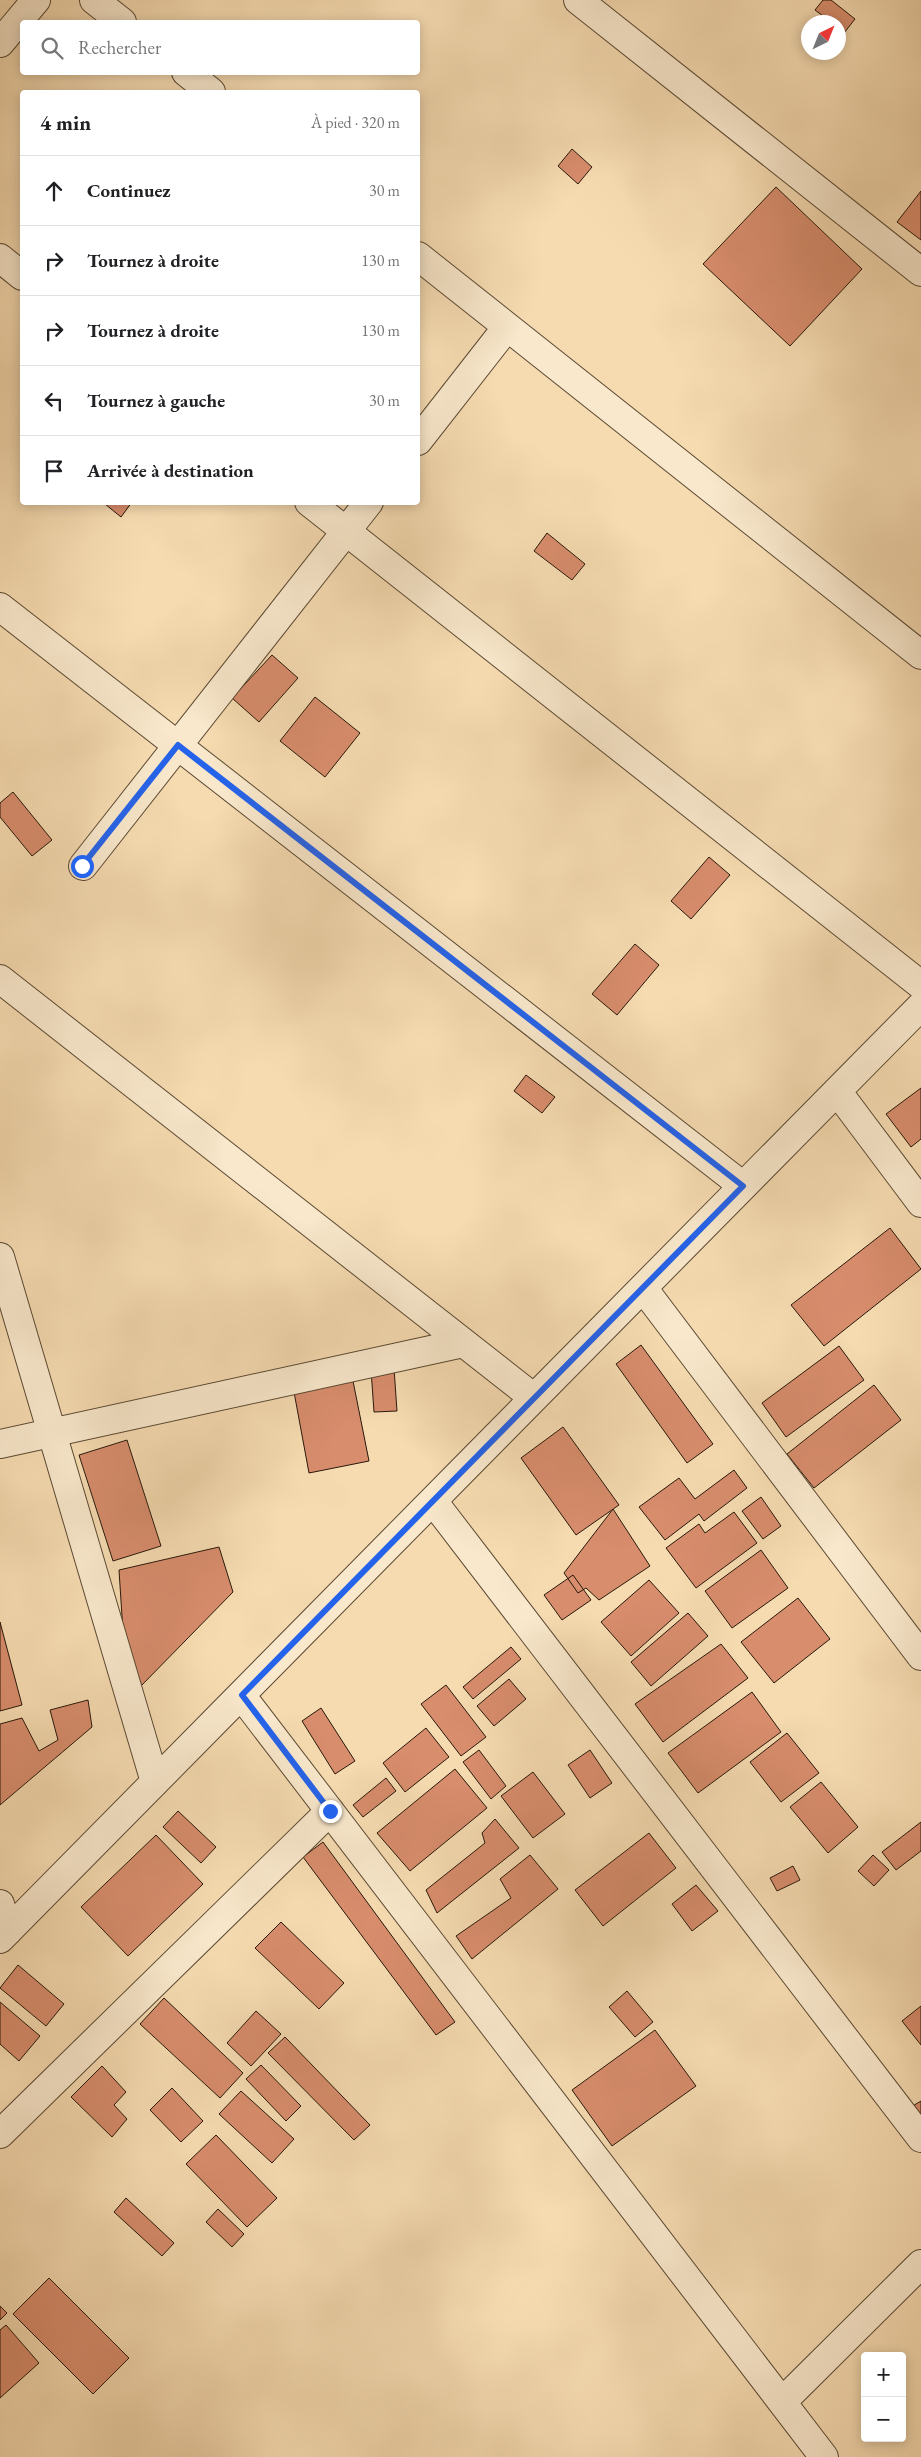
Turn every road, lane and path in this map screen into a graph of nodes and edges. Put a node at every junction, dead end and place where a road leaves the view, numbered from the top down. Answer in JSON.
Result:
{"nodes":[{"id":1,"x":36,"y":0,"type":"edge"},
{"id":2,"x":94,"y":0,"type":"edge"},
{"id":3,"x":578,"y":0,"type":"edge"},
{"id":4,"x":119,"y":20,"type":"edge"},
{"id":5,"x":0,"y":43,"type":"edge"},
{"id":6,"x":190,"y":75,"type":"edge"},
{"id":7,"x":208,"y":90,"type":"edge"},
{"id":8,"x":0,"y":258,"type":"edge"},
{"id":9,"x":420,"y":258,"type":"edge"},
{"id":10,"x":921,"y":272,"type":"edge"},
{"id":11,"x":20,"y":274,"type":"edge"},
{"id":12,"x":507,"y":327,"type":"junction"},
{"id":13,"x":420,"y":438,"type":"edge"},
{"id":14,"x":313,"y":505,"type":"edge"},
{"id":15,"x":367,"y":505,"type":"edge"},
{"id":16,"x":346,"y":532,"type":"junction"},
{"id":17,"x":0,"y":607,"type":"edge"},
{"id":18,"x":921,"y":655,"type":"edge"},
{"id":19,"x":178,"y":745,"type":"junction"},
{"id":20,"x":82,"y":866,"type":"dead end"},
{"id":21,"x":0,"y":979,"type":"edge"},
{"id":22,"x":921,"y":985,"type":"edge"},
{"id":23,"x":921,"y":1006,"type":"edge"},
{"id":24,"x":837,"y":1091,"type":"junction"},
{"id":25,"x":743,"y":1186,"type":"junction"},
{"id":26,"x":921,"y":1203,"type":"edge"},
{"id":27,"x":0,"y":1257,"type":"edge"},
{"id":28,"x":643,"y":1288,"type":"junction"},
{"id":29,"x":463,"y":1343,"type":"junction"},
{"id":30,"x":534,"y":1398,"type":"junction"},
{"id":31,"x":52,"y":1433,"type":"junction"},
{"id":32,"x":0,"y":1444,"type":"edge"},
{"id":33,"x":433,"y":1500,"type":"junction"},
{"id":34,"x":921,"y":1656,"type":"edge"},
{"id":35,"x":242,"y":1695,"type":"junction"},
{"id":36,"x":155,"y":1782,"type":"junction"},
{"id":37,"x":330,"y":1811,"type":"junction"},
{"id":38,"x":0,"y":1904,"type":"edge"},
{"id":39,"x":4,"y":1935,"type":"edge"},
{"id":40,"x":0,"y":2134,"type":"edge"},
{"id":41,"x":921,"y":2138,"type":"edge"},
{"id":42,"x":921,"y":2264,"type":"edge"},
{"id":43,"x":782,"y":2402,"type":"junction"},
{"id":44,"x":824,"y":2457,"type":"edge"}],
"edges":[{"from":1,"to":5,"type":"street"},
{"from":2,"to":4,"type":"street"},
{"from":3,"to":10,"type":"street"},
{"from":6,"to":7,"type":"street"},
{"from":8,"to":11,"type":"street"},
{"from":9,"to":12,"type":"street"},
{"from":12,"to":13,"type":"street"},
{"from":12,"to":18,"type":"street"},
{"from":14,"to":16,"type":"street"},
{"from":15,"to":16,"type":"street"},
{"from":16,"to":19,"type":"street"},
{"from":16,"to":22,"type":"street"},
{"from":17,"to":19,"type":"street"},
{"from":19,"to":20,"type":"street"},
{"from":19,"to":25,"type":"street"},
{"from":21,"to":29,"type":"street"},
{"from":23,"to":24,"type":"street"},
{"from":24,"to":25,"type":"street"},
{"from":24,"to":26,"type":"street"},
{"from":25,"to":28,"type":"street"},
{"from":27,"to":31,"type":"street"},
{"from":28,"to":30,"type":"street"},
{"from":28,"to":34,"type":"street"},
{"from":29,"to":30,"type":"street"},
{"from":29,"to":31,"type":"street"},
{"from":30,"to":33,"type":"street"},
{"from":31,"to":32,"type":"street"},
{"from":31,"to":36,"type":"street"},
{"from":33,"to":35,"type":"street"},
{"from":33,"to":41,"type":"street"},
{"from":35,"to":36,"type":"street"},
{"from":35,"to":37,"type":"street"},
{"from":36,"to":39,"type":"street"},
{"from":37,"to":40,"type":"street"},
{"from":37,"to":43,"type":"street"},
{"from":38,"to":39,"type":"street"},
{"from":42,"to":43,"type":"street"},
{"from":43,"to":44,"type":"street"}]}
